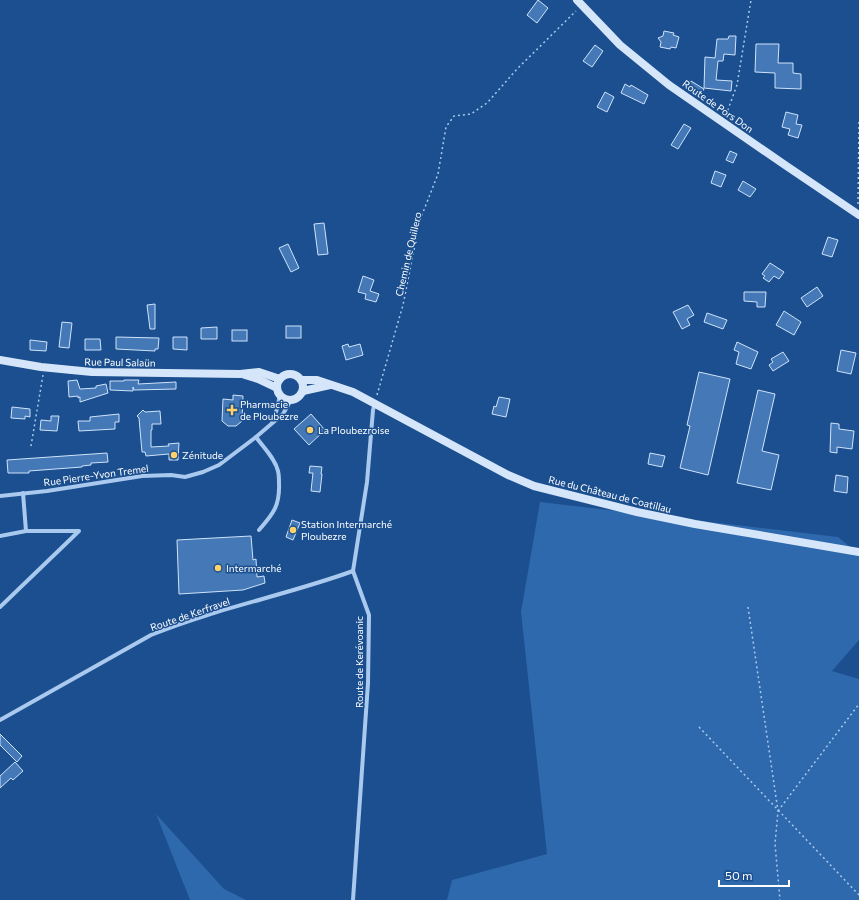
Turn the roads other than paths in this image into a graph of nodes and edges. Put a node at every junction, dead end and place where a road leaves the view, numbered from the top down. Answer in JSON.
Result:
{"nodes":[{"id":1,"x":580,"y":2,"type":"edge"},
{"id":2,"x":858,"y":214,"type":"edge"},
{"id":3,"x":0,"y":360,"type":"edge"},
{"id":4,"x":240,"y":374,"type":"junction"},
{"id":5,"x":280,"y":378,"type":"junction"},
{"id":6,"x":302,"y":380,"type":"junction"},
{"id":7,"x":331,"y":384,"type":"junction"},
{"id":8,"x":278,"y":391,"type":"junction"},
{"id":9,"x":303,"y":391,"type":"junction"},
{"id":10,"x":291,"y":400,"type":"junction"},
{"id":11,"x":375,"y":403,"type":"junction"},
{"id":12,"x":272,"y":422,"type":"junction"},
{"id":13,"x":256,"y":437,"type":"junction"},
{"id":14,"x":23,"y":493,"type":"junction"},
{"id":15,"x":0,"y":496,"type":"edge"},
{"id":16,"x":259,"y":530,"type":"dead end"},
{"id":17,"x":26,"y":531,"type":"junction"},
{"id":18,"x":0,"y":536,"type":"edge"},
{"id":19,"x":859,"y":552,"type":"edge"},
{"id":20,"x":353,"y":571,"type":"junction"},
{"id":21,"x":0,"y":607,"type":"edge"},
{"id":22,"x":0,"y":720,"type":"edge"},
{"id":23,"x":353,"y":900,"type":"edge"}],
"edges":[{"from":1,"to":2,"type":"main road","name":"Route de Pors Don"},
{"from":3,"to":4,"type":"main road","name":"Rue Paul Salaün"},
{"from":4,"to":5,"type":"main road","name":"Rue Paul Salaün"},
{"from":4,"to":8,"type":"main road","name":"Rue Paul Salaün"},
{"from":5,"to":6,"type":"main road"},
{"from":5,"to":8,"type":"main road"},
{"from":6,"to":7,"type":"main road"},
{"from":6,"to":9,"type":"main road"},
{"from":7,"to":9,"type":"main road"},
{"from":7,"to":11,"type":"main road"},
{"from":8,"to":10,"type":"main road"},
{"from":8,"to":12,"type":"street","name":"Rue Pierre-Yvon Tremel"},
{"from":9,"to":10,"type":"main road"},
{"from":10,"to":12,"type":"street","name":"Rue Pierre-Yvon Tremel"},
{"from":11,"to":19,"type":"main road","name":"Rue du Château de Coatillau"},
{"from":11,"to":20,"type":"street","name":"Route de Kerévoanic"},
{"from":12,"to":13,"type":"street","name":"Rue Pierre-Yvon Tremel"},
{"from":13,"to":14,"type":"street","name":"Rue Pierre-Yvon Tremel"},
{"from":13,"to":16,"type":"street"},
{"from":14,"to":15,"type":"street","name":"Rue Pierre-Yvon Tremel"},
{"from":14,"to":17,"type":"street"},
{"from":17,"to":18,"type":"street"},
{"from":17,"to":21,"type":"street"},
{"from":20,"to":22,"type":"street","name":"Route de Kerfravel"},
{"from":20,"to":23,"type":"street","name":"Route de Kerévoanic"}]}
